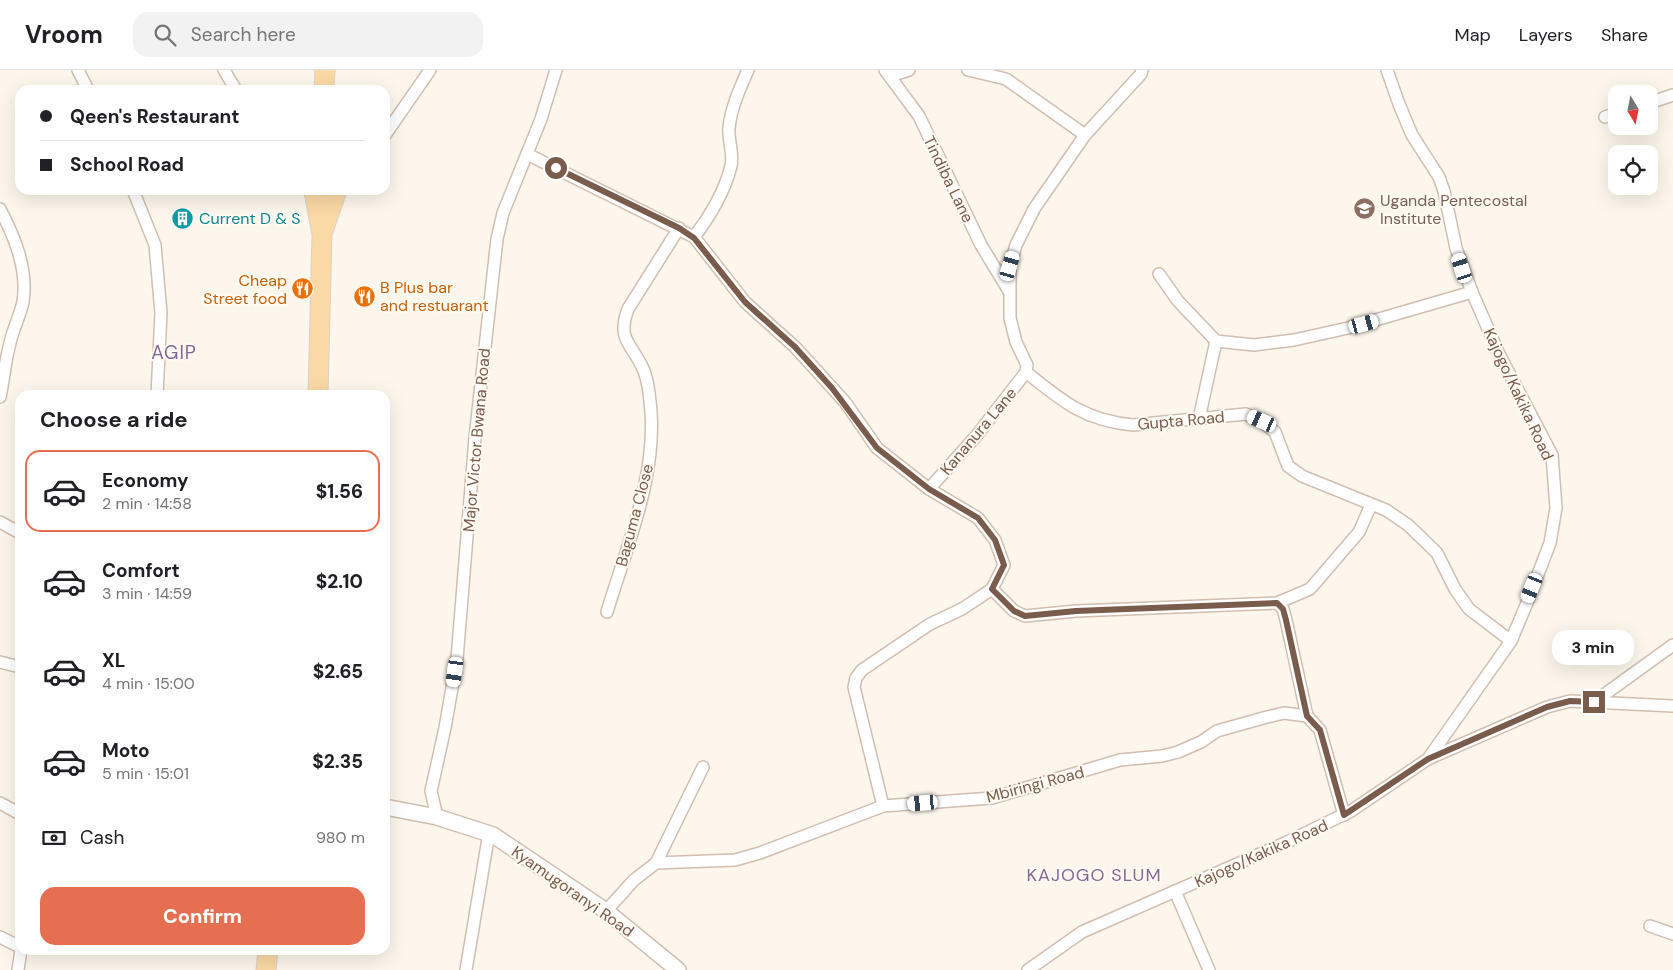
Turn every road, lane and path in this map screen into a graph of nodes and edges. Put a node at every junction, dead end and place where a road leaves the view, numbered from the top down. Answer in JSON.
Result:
{"nodes":[{"id":1,"x":78,"y":70,"type":"edge"},
{"id":2,"x":224,"y":70,"type":"edge"},
{"id":3,"x":324,"y":70,"type":"edge"},
{"id":4,"x":430,"y":70,"type":"edge"},
{"id":5,"x":556,"y":70,"type":"edge"},
{"id":6,"x":748,"y":70,"type":"edge"},
{"id":7,"x":909,"y":70,"type":"edge"},
{"id":8,"x":968,"y":70,"type":"edge"},
{"id":9,"x":1142,"y":70,"type":"edge"},
{"id":10,"x":1388,"y":70,"type":"edge"},
{"id":11,"x":888,"y":73,"type":"edge"},
{"id":12,"x":86,"y":85,"type":"edge"},
{"id":13,"x":233,"y":85,"type":"edge"},
{"id":14,"x":324,"y":85,"type":"edge"},
{"id":15,"x":1673,"y":95,"type":"edge"},
{"id":16,"x":1658,"y":100,"type":"edge"},
{"id":17,"x":390,"y":129,"type":"edge"},
{"id":18,"x":1085,"y":135,"type":"junction"},
{"id":19,"x":527,"y":154,"type":"junction"},
{"id":20,"x":135,"y":195,"type":"edge"},
{"id":21,"x":314,"y":195,"type":"edge"},
{"id":22,"x":334,"y":195,"type":"edge"},
{"id":23,"x":0,"y":209,"type":"edge"},
{"id":24,"x":679,"y":228,"type":"junction"},
{"id":25,"x":322,"y":234,"type":"junction"},
{"id":26,"x":694,"y":238,"type":"junction"},
{"id":27,"x":1159,"y":274,"type":"dead end"},
{"id":28,"x":1008,"y":291,"type":"junction"},
{"id":29,"x":1472,"y":292,"type":"junction"},
{"id":30,"x":1216,"y":341,"type":"junction"},
{"id":31,"x":1026,"y":372,"type":"junction"},
{"id":32,"x":157,"y":390,"type":"edge"},
{"id":33,"x":318,"y":390,"type":"edge"},
{"id":34,"x":0,"y":397,"type":"edge"},
{"id":35,"x":1199,"y":419,"type":"junction"},
{"id":36,"x":929,"y":489,"type":"junction"},
{"id":37,"x":1371,"y":505,"type":"junction"},
{"id":38,"x":0,"y":522,"type":"edge"},
{"id":39,"x":15,"y":530,"type":"edge"},
{"id":40,"x":992,"y":589,"type":"junction"},
{"id":41,"x":1277,"y":603,"type":"junction"},
{"id":42,"x":607,"y":612,"type":"dead end"},
{"id":43,"x":1511,"y":641,"type":"junction"},
{"id":44,"x":1673,"y":645,"type":"edge"},
{"id":45,"x":0,"y":662,"type":"edge"},
{"id":46,"x":15,"y":666,"type":"edge"},
{"id":47,"x":1594,"y":702,"type":"junction"},
{"id":48,"x":1673,"y":706,"type":"edge"},
{"id":49,"x":1307,"y":716,"type":"junction"},
{"id":50,"x":1428,"y":759,"type":"junction"},
{"id":51,"x":703,"y":767,"type":"dead end"},
{"id":52,"x":0,"y":803,"type":"edge"},
{"id":53,"x":883,"y":806,"type":"junction"},
{"id":54,"x":390,"y":808,"type":"edge"},
{"id":55,"x":15,"y":811,"type":"edge"},
{"id":56,"x":1344,"y":815,"type":"junction"},
{"id":57,"x":437,"y":817,"type":"junction"},
{"id":58,"x":489,"y":833,"type":"junction"},
{"id":59,"x":656,"y":863,"type":"junction"},
{"id":60,"x":1175,"y":891,"type":"junction"},
{"id":61,"x":606,"y":911,"type":"junction"},
{"id":62,"x":1650,"y":926,"type":"dead end"},
{"id":63,"x":1673,"y":934,"type":"edge"},
{"id":64,"x":0,"y":937,"type":"edge"},
{"id":65,"x":15,"y":945,"type":"edge"},
{"id":66,"x":19,"y":955,"type":"edge"},
{"id":67,"x":268,"y":955,"type":"edge"},
{"id":68,"x":18,"y":970,"type":"edge"},
{"id":69,"x":266,"y":970,"type":"edge"},
{"id":70,"x":466,"y":970,"type":"edge"},
{"id":71,"x":678,"y":970,"type":"edge"},
{"id":72,"x":1028,"y":970,"type":"edge"},
{"id":73,"x":1209,"y":970,"type":"edge"}],
"edges":[{"from":1,"to":12,"type":"street"},
{"from":2,"to":13,"type":"street"},
{"from":3,"to":14,"type":"main road"},
{"from":4,"to":17,"type":"street"},
{"from":5,"to":19,"type":"street","name":"Major Victor Bwana Road"},
{"from":6,"to":26,"type":"street"},
{"from":7,"to":11,"type":"street"},
{"from":8,"to":18,"type":"street"},
{"from":9,"to":18,"type":"street"},
{"from":10,"to":29,"type":"street","name":"Kajogo/Kakika Road"},
{"from":11,"to":28,"type":"street","name":"Tindiba Lane"},
{"from":15,"to":16,"type":"street"},
{"from":18,"to":28,"type":"street"},
{"from":19,"to":24,"type":"street"},
{"from":19,"to":57,"type":"street","name":"Major Victor Bwana Road"},
{"from":20,"to":32,"type":"street"},
{"from":21,"to":25,"type":"main road"},
{"from":22,"to":25,"type":"main road"},
{"from":23,"to":34,"type":"street"},
{"from":24,"to":26,"type":"street"},
{"from":24,"to":42,"type":"street","name":"Baguma Close"},
{"from":25,"to":33,"type":"main road"},
{"from":26,"to":36,"type":"street"},
{"from":27,"to":30,"type":"street"},
{"from":28,"to":31,"type":"street"},
{"from":29,"to":30,"type":"street"},
{"from":29,"to":43,"type":"street","name":"Kajogo/Kakika Road"},
{"from":30,"to":35,"type":"street"},
{"from":31,"to":35,"type":"street","name":"Gupta Road"},
{"from":31,"to":36,"type":"street","name":"Kananura Lane"},
{"from":35,"to":37,"type":"street","name":"Gupta Road"},
{"from":36,"to":40,"type":"street"},
{"from":37,"to":41,"type":"street"},
{"from":37,"to":43,"type":"street","name":"Gupta Road"},
{"from":38,"to":39,"type":"street"},
{"from":40,"to":41,"type":"street"},
{"from":40,"to":53,"type":"street"},
{"from":41,"to":49,"type":"street"},
{"from":43,"to":50,"type":"street","name":"Kajogo/Kakika Road"},
{"from":44,"to":47,"type":"street"},
{"from":45,"to":46,"type":"street"},
{"from":47,"to":48,"type":"street"},
{"from":47,"to":50,"type":"street"},
{"from":49,"to":53,"type":"street","name":"Mbiringi Road"},
{"from":49,"to":56,"type":"street"},
{"from":50,"to":56,"type":"street","name":"Kajogo/Kakika Road"},
{"from":51,"to":59,"type":"street"},
{"from":52,"to":55,"type":"street"},
{"from":53,"to":59,"type":"street","name":"Mbiringi Road"},
{"from":54,"to":57,"type":"street","name":"Kyamugoranyi Road"},
{"from":56,"to":60,"type":"street","name":"Kajogo/Kakika Road"},
{"from":57,"to":58,"type":"street","name":"Kyamugoranyi Road"},
{"from":58,"to":61,"type":"street","name":"Kyamugoranyi Road"},
{"from":58,"to":70,"type":"street","name":"Kyamugoranyi Road"},
{"from":59,"to":61,"type":"street"},
{"from":60,"to":72,"type":"street","name":"Kajogo/Kakika Road"},
{"from":60,"to":73,"type":"street"},
{"from":61,"to":71,"type":"street","name":"Kyamugoranyi Road"},
{"from":62,"to":63,"type":"street"},
{"from":64,"to":65,"type":"street"},
{"from":66,"to":68,"type":"street"},
{"from":67,"to":69,"type":"main road"}]}
